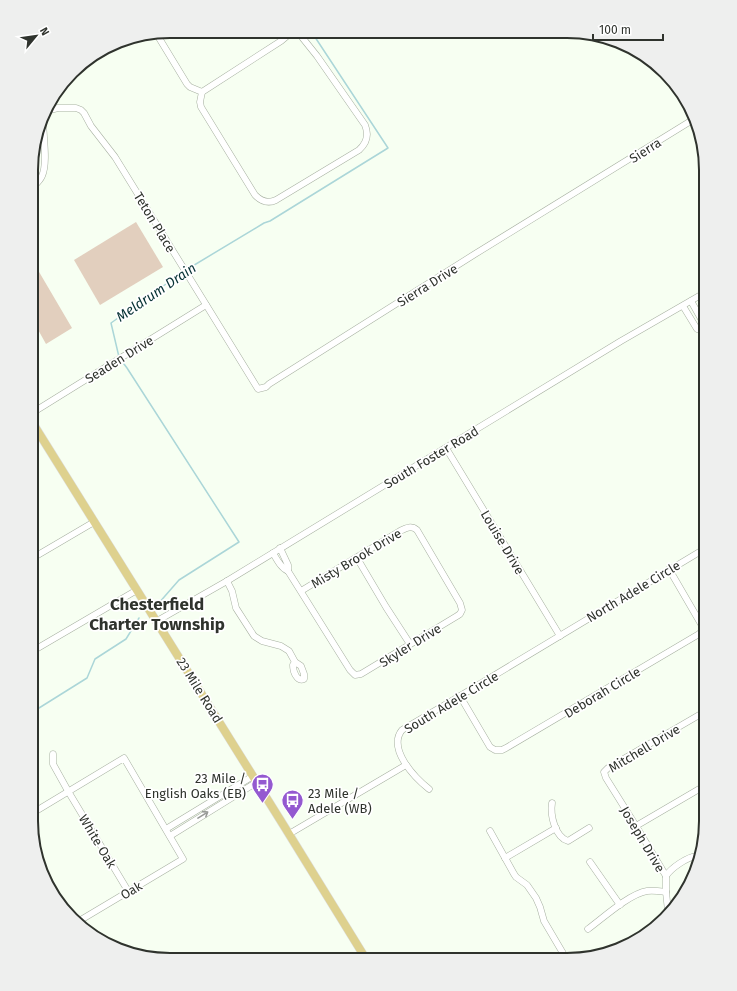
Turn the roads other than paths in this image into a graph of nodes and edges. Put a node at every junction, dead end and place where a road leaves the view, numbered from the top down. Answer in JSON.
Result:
{"nodes":[{"id":1,"x":285,"y":38,"type":"edge"},
{"id":2,"x":303,"y":38,"type":"edge"},
{"id":3,"x":159,"y":39,"type":"edge"},
{"id":4,"x":202,"y":92,"type":"junction"},
{"id":5,"x":53,"y":109,"type":"edge"},
{"id":6,"x":689,"y":122,"type":"edge"},
{"id":7,"x":44,"y":134,"type":"edge"},
{"id":8,"x":595,"y":181,"type":"joint"},
{"id":9,"x":38,"y":182,"type":"edge"},
{"id":10,"x":699,"y":296,"type":"edge"},
{"id":11,"x":691,"y":301,"type":"junction"},
{"id":12,"x":206,"y":305,"type":"junction"},
{"id":13,"x":683,"y":306,"type":"junction"},
{"id":14,"x":699,"y":315,"type":"edge"},
{"id":15,"x":699,"y":330,"type":"edge"},
{"id":16,"x":258,"y":389,"type":"joint"},
{"id":17,"x":38,"y":409,"type":"edge"},
{"id":18,"x":38,"y":432,"type":"edge"},
{"id":19,"x":446,"y":448,"type":"junction"},
{"id":20,"x":94,"y":522,"type":"junction"},
{"id":21,"x":280,"y":548,"type":"junction"},
{"id":22,"x":699,"y":552,"type":"edge"},
{"id":23,"x":273,"y":553,"type":"junction"},
{"id":24,"x":38,"y":555,"type":"edge"},
{"id":25,"x":357,"y":558,"type":"junction"},
{"id":26,"x":669,"y":569,"type":"junction"},
{"id":27,"x":288,"y":572,"type":"junction"},
{"id":28,"x":227,"y":581,"type":"junction"},
{"id":29,"x":137,"y":590,"type":"junction"},
{"id":30,"x":301,"y":591,"type":"junction"},
{"id":31,"x":462,"y":610,"type":"joint"},
{"id":32,"x":699,"y":619,"type":"edge"},
{"id":33,"x":157,"y":621,"type":"junction"},
{"id":34,"x":699,"y":635,"type":"edge"},
{"id":35,"x":560,"y":636,"type":"junction"},
{"id":36,"x":410,"y":644,"type":"junction"},
{"id":37,"x":38,"y":648,"type":"edge"},
{"id":38,"x":304,"y":679,"type":"dead end"},
{"id":39,"x":460,"y":696,"type":"junction"},
{"id":40,"x":699,"y":715,"type":"edge"},
{"id":41,"x":53,"y":754,"type":"dead end"},
{"id":42,"x":406,"y":765,"type":"junction"},
{"id":43,"x":604,"y":772,"type":"joint"},
{"id":44,"x":255,"y":779,"type":"junction"},
{"id":45,"x":428,"y":789,"type":"dead end"},
{"id":46,"x":699,"y":789,"type":"edge"},
{"id":47,"x":68,"y":791,"type":"junction"},
{"id":48,"x":552,"y":803,"type":"dead end"},
{"id":49,"x":38,"y":810,"type":"edge"},
{"id":50,"x":636,"y":826,"type":"junction"},
{"id":51,"x":556,"y":828,"type":"junction"},
{"id":52,"x":589,"y":828,"type":"dead end"},
{"id":53,"x":166,"y":829,"type":"junction"},
{"id":54,"x":490,"y":832,"type":"dead end"},
{"id":55,"x":289,"y":834,"type":"junction"},
{"id":56,"x":170,"y":836,"type":"junction"},
{"id":57,"x":694,"y":857,"type":"edge"},
{"id":58,"x":505,"y":858,"type":"junction"},
{"id":59,"x":590,"y":862,"type":"dead end"},
{"id":60,"x":666,"y":876,"type":"junction"},
{"id":61,"x":128,"y":891,"type":"junction"},
{"id":62,"x":666,"y":892,"type":"junction"},
{"id":63,"x":620,"y":905,"type":"junction"},
{"id":64,"x":668,"y":906,"type":"edge"},
{"id":65,"x":82,"y":919,"type":"edge"},
{"id":66,"x":588,"y":929,"type":"dead end"},
{"id":67,"x":360,"y":953,"type":"edge"},
{"id":68,"x":563,"y":953,"type":"edge"}],
"edges":[{"from":1,"to":4,"type":"street"},
{"from":2,"to":4,"type":"street"},
{"from":3,"to":4,"type":"street"},
{"from":5,"to":12,"type":"street","name":"Teton Place"},
{"from":6,"to":8,"type":"street","name":"Sierra"},
{"from":7,"to":9,"type":"street"},
{"from":8,"to":16,"type":"street","name":"Sierra Drive"},
{"from":10,"to":11,"type":"street","name":"South Foster Road"},
{"from":11,"to":13,"type":"street","name":"South Foster Road"},
{"from":11,"to":14,"type":"street"},
{"from":12,"to":16,"type":"street","name":"Teton Place"},
{"from":12,"to":17,"type":"street","name":"Seaden Drive"},
{"from":13,"to":15,"type":"street"},
{"from":13,"to":19,"type":"street","name":"South Foster Road"},
{"from":18,"to":20,"type":"main road","name":"23 Mile Road"},
{"from":19,"to":21,"type":"street","name":"South Foster Road"},
{"from":19,"to":35,"type":"street","name":"Louise Drive"},
{"from":20,"to":24,"type":"street"},
{"from":20,"to":29,"type":"main road","name":"23 Mile Road"},
{"from":21,"to":23,"type":"street","name":"South Foster Road"},
{"from":21,"to":27,"type":"street"},
{"from":22,"to":26,"type":"street","name":"North Adele Circle"},
{"from":23,"to":27,"type":"street"},
{"from":23,"to":28,"type":"street","name":"South Foster Road"},
{"from":25,"to":30,"type":"street","name":"Misty Brook Drive"},
{"from":25,"to":31,"type":"street","name":"Misty Brook Drive"},
{"from":25,"to":36,"type":"street"},
{"from":26,"to":32,"type":"street","name":"Deborah Circle"},
{"from":26,"to":35,"type":"street","name":"North Adele Circle"},
{"from":27,"to":30,"type":"street"},
{"from":28,"to":33,"type":"street","name":"South Foster Road"},
{"from":28,"to":38,"type":"street"},
{"from":29,"to":33,"type":"main road","name":"23 Mile Road"},
{"from":29,"to":37,"type":"street"},
{"from":30,"to":36,"type":"street","name":"Skyler Drive"},
{"from":31,"to":36,"type":"street","name":"Skyler Drive"},
{"from":33,"to":44,"type":"main road","name":"23 Mile Road"},
{"from":34,"to":39,"type":"street","name":"Deborah Circle"},
{"from":35,"to":39,"type":"street","name":"South Adele Circle"},
{"from":39,"to":42,"type":"street","name":"South Adele Circle"},
{"from":40,"to":43,"type":"street","name":"Mitchell Drive"},
{"from":41,"to":47,"type":"street","name":"White Oak"},
{"from":42,"to":45,"type":"street","name":"South Adele Circle"},
{"from":42,"to":55,"type":"street"},
{"from":43,"to":50,"type":"street","name":"Joseph Drive"},
{"from":44,"to":53,"type":"street"},
{"from":44,"to":55,"type":"main road","name":"23 Mile Road"},
{"from":56,"to":44,"type":"street","one_way":true},
{"from":46,"to":50,"type":"street"},
{"from":47,"to":49,"type":"street"},
{"from":47,"to":53,"type":"street"},
{"from":47,"to":61,"type":"street","name":"White Oak"},
{"from":48,"to":51,"type":"street"},
{"from":50,"to":60,"type":"street","name":"Joseph Drive"},
{"from":51,"to":52,"type":"street"},
{"from":51,"to":58,"type":"street"},
{"from":53,"to":56,"type":"street"},
{"from":54,"to":58,"type":"street"},
{"from":55,"to":67,"type":"main road","name":"23 Mile Road"},
{"from":56,"to":61,"type":"street","name":"Oak"},
{"from":57,"to":60,"type":"street"},
{"from":58,"to":68,"type":"street"},
{"from":59,"to":63,"type":"street"},
{"from":60,"to":62,"type":"street","name":"Joseph Drive"},
{"from":61,"to":65,"type":"street","name":"Oak"},
{"from":62,"to":63,"type":"street"},
{"from":62,"to":64,"type":"street","name":"Joseph Drive"},
{"from":63,"to":66,"type":"street"}]}
